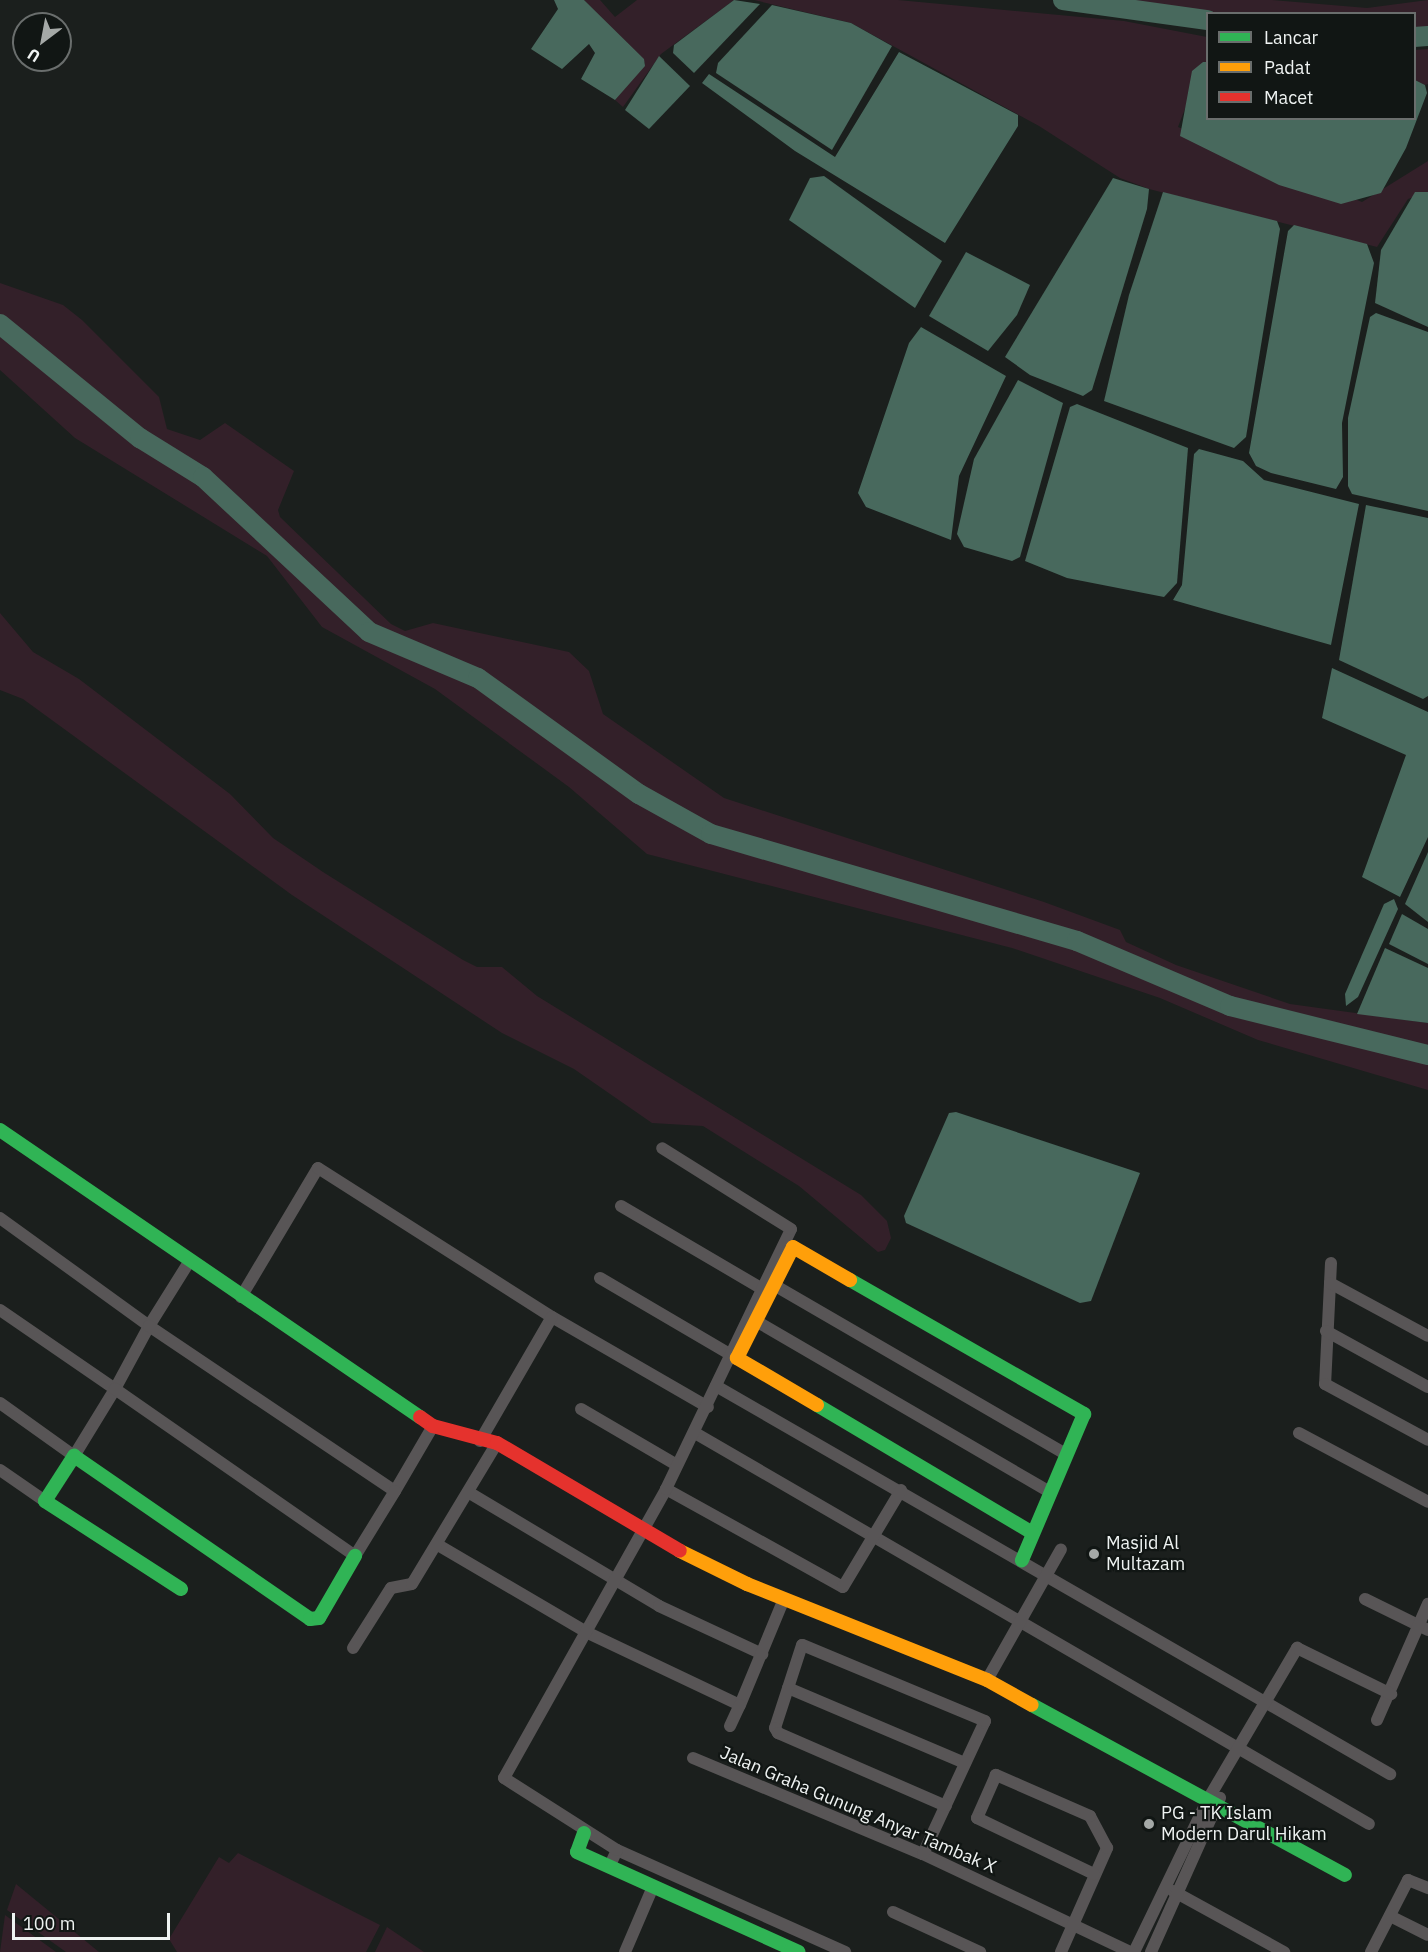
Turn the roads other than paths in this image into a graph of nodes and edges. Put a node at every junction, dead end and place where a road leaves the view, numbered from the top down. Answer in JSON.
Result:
{"nodes":[{"id":1,"x":0,"y":1130,"type":"edge"},
{"id":2,"x":662,"y":1148,"type":"dead end"},
{"id":3,"x":621,"y":1206,"type":"dead end"},
{"id":4,"x":0,"y":1218,"type":"edge"},
{"id":5,"x":189,"y":1262,"type":"junction"},
{"id":6,"x":1331,"y":1263,"type":"dead end"},
{"id":7,"x":600,"y":1278,"type":"dead end"},
{"id":8,"x":1330,"y":1283,"type":"junction"},
{"id":9,"x":767,"y":1287,"type":"junction"},
{"id":10,"x":241,"y":1297,"type":"junction"},
{"id":11,"x":0,"y":1310,"type":"edge"},
{"id":12,"x":552,"y":1317,"type":"junction"},
{"id":13,"x":756,"y":1321,"type":"junction"},
{"id":14,"x":149,"y":1326,"type":"junction"},
{"id":15,"x":1326,"y":1331,"type":"junction"},
{"id":16,"x":1428,"y":1336,"type":"edge"},
{"id":17,"x":728,"y":1353,"type":"junction"},
{"id":18,"x":716,"y":1386,"type":"junction"},
{"id":19,"x":1428,"y":1387,"type":"edge"},
{"id":20,"x":115,"y":1389,"type":"junction"},
{"id":21,"x":0,"y":1403,"type":"edge"},
{"id":22,"x":708,"y":1407,"type":"junction"},
{"id":23,"x":581,"y":1409,"type":"dead end"},
{"id":24,"x":433,"y":1426,"type":"junction"},
{"id":25,"x":695,"y":1433,"type":"junction"},
{"id":26,"x":1299,"y":1433,"type":"dead end"},
{"id":27,"x":1428,"y":1440,"type":"edge"},
{"id":28,"x":480,"y":1441,"type":"junction"},
{"id":29,"x":497,"y":1443,"type":"junction"},
{"id":30,"x":1066,"y":1454,"type":"junction"},
{"id":31,"x":74,"y":1456,"type":"junction"},
{"id":32,"x":677,"y":1464,"type":"junction"},
{"id":33,"x":0,"y":1470,"type":"edge"},
{"id":34,"x":666,"y":1489,"type":"junction"},
{"id":35,"x":901,"y":1490,"type":"junction"},
{"id":36,"x":395,"y":1491,"type":"junction"},
{"id":37,"x":468,"y":1492,"type":"junction"},
{"id":38,"x":1050,"y":1492,"type":"junction"},
{"id":39,"x":45,"y":1501,"type":"junction"},
{"id":40,"x":1428,"y":1502,"type":"edge"},
{"id":41,"x":643,"y":1530,"type":"junction"},
{"id":42,"x":1033,"y":1533,"type":"junction"},
{"id":43,"x":873,"y":1540,"type":"junction"},
{"id":44,"x":438,"y":1545,"type":"junction"},
{"id":45,"x":1061,"y":1549,"type":"dead end"},
{"id":46,"x":355,"y":1556,"type":"junction"},
{"id":47,"x":1022,"y":1560,"type":"junction"},
{"id":48,"x":1047,"y":1575,"type":"junction"},
{"id":49,"x":615,"y":1581,"type":"junction"},
{"id":50,"x":181,"y":1589,"type":"dead end"},
{"id":51,"x":784,"y":1599,"type":"junction"},
{"id":52,"x":1365,"y":1599,"type":"dead end"},
{"id":53,"x":1428,"y":1604,"type":"edge"},
{"id":54,"x":1018,"y":1623,"type":"junction"},
{"id":55,"x":1424,"y":1627,"type":"edge"},
{"id":56,"x":586,"y":1632,"type":"junction"},
{"id":57,"x":353,"y":1648,"type":"dead end"},
{"id":58,"x":762,"y":1654,"type":"junction"},
{"id":59,"x":987,"y":1680,"type":"junction"},
{"id":60,"x":788,"y":1688,"type":"junction"},
{"id":61,"x":1391,"y":1694,"type":"junction"},
{"id":62,"x":1266,"y":1701,"type":"junction"},
{"id":63,"x":740,"y":1705,"type":"junction"},
{"id":64,"x":1377,"y":1720,"type":"dead end"},
{"id":65,"x":730,"y":1726,"type":"dead end"},
{"id":66,"x":1239,"y":1748,"type":"junction"},
{"id":67,"x":693,"y":1758,"type":"dead end"},
{"id":68,"x":965,"y":1763,"type":"junction"},
{"id":69,"x":1390,"y":1774,"type":"dead end"},
{"id":70,"x":1213,"y":1803,"type":"junction"},
{"id":71,"x":946,"y":1806,"type":"junction"},
{"id":72,"x":1369,"y":1824,"type":"dead end"},
{"id":73,"x":580,"y":1840,"type":"junction"},
{"id":74,"x":923,"y":1854,"type":"junction"},
{"id":75,"x":613,"y":1859,"type":"junction"},
{"id":76,"x":1094,"y":1874,"type":"junction"},
{"id":77,"x":1345,"y":1875,"type":"dead end"},
{"id":78,"x":1167,"y":1888,"type":"junction"},
{"id":79,"x":1428,"y":1888,"type":"edge"},
{"id":80,"x":652,"y":1889,"type":"junction"},
{"id":81,"x":1179,"y":1894,"type":"junction"},
{"id":82,"x":893,"y":1912,"type":"dead end"},
{"id":83,"x":1390,"y":1916,"type":"junction"},
{"id":84,"x":1074,"y":1928,"type":"junction"},
{"id":85,"x":1428,"y":1935,"type":"edge"},
{"id":86,"x":624,"y":1952,"type":"edge"},
{"id":87,"x":798,"y":1952,"type":"edge"},
{"id":88,"x":845,"y":1952,"type":"edge"},
{"id":89,"x":980,"y":1952,"type":"edge"},
{"id":90,"x":1061,"y":1952,"type":"edge"},
{"id":91,"x":1132,"y":1952,"type":"edge"},
{"id":92,"x":1151,"y":1952,"type":"edge"},
{"id":93,"x":1284,"y":1952,"type":"edge"},
{"id":94,"x":1371,"y":1952,"type":"edge"}],
"edges":[{"from":1,"to":5,"type":"street"},
{"from":2,"to":9,"type":"street"},
{"from":3,"to":9,"type":"street"},
{"from":4,"to":14,"type":"street"},
{"from":5,"to":10,"type":"street"},
{"from":5,"to":14,"type":"street"},
{"from":6,"to":8,"type":"street"},
{"from":7,"to":17,"type":"street"},
{"from":8,"to":15,"type":"street"},
{"from":8,"to":16,"type":"street"},
{"from":9,"to":13,"type":"street"},
{"from":9,"to":17,"type":"street"},
{"from":9,"to":30,"type":"street"},
{"from":9,"to":30,"type":"street"},
{"from":10,"to":12,"type":"street"},
{"from":10,"to":24,"type":"street"},
{"from":11,"to":20,"type":"street"},
{"from":12,"to":22,"type":"street"},
{"from":12,"to":28,"type":"street"},
{"from":13,"to":38,"type":"street"},
{"from":13,"to":42,"type":"street"},
{"from":14,"to":20,"type":"street"},
{"from":14,"to":36,"type":"street"},
{"from":15,"to":19,"type":"street"},
{"from":15,"to":27,"type":"street"},
{"from":17,"to":18,"type":"street"},
{"from":18,"to":22,"type":"street"},
{"from":18,"to":35,"type":"street"},
{"from":20,"to":31,"type":"street"},
{"from":20,"to":46,"type":"street"},
{"from":21,"to":31,"type":"street"},
{"from":22,"to":25,"type":"street"},
{"from":23,"to":32,"type":"street"},
{"from":24,"to":28,"type":"street"},
{"from":24,"to":36,"type":"street"},
{"from":25,"to":32,"type":"street"},
{"from":25,"to":43,"type":"street"},
{"from":26,"to":40,"type":"street"},
{"from":28,"to":29,"type":"street"},
{"from":29,"to":37,"type":"street"},
{"from":29,"to":41,"type":"street"},
{"from":30,"to":38,"type":"street"},
{"from":31,"to":39,"type":"street"},
{"from":31,"to":46,"type":"street"},
{"from":32,"to":34,"type":"street"},
{"from":33,"to":39,"type":"street"},
{"from":34,"to":41,"type":"street"},
{"from":34,"to":43,"type":"street"},
{"from":35,"to":43,"type":"street"},
{"from":35,"to":47,"type":"street"},
{"from":36,"to":46,"type":"street"},
{"from":37,"to":44,"type":"street"},
{"from":37,"to":49,"type":"street"},
{"from":38,"to":42,"type":"street"},
{"from":39,"to":50,"type":"street"},
{"from":41,"to":49,"type":"street"},
{"from":41,"to":51,"type":"street"},
{"from":42,"to":47,"type":"street"},
{"from":43,"to":54,"type":"street"},
{"from":44,"to":56,"type":"street"},
{"from":44,"to":57,"type":"street"},
{"from":45,"to":48,"type":"street"},
{"from":47,"to":48,"type":"street"},
{"from":48,"to":54,"type":"street"},
{"from":48,"to":62,"type":"street"},
{"from":49,"to":56,"type":"street"},
{"from":49,"to":58,"type":"street"},
{"from":51,"to":58,"type":"street"},
{"from":51,"to":59,"type":"street"},
{"from":52,"to":55,"type":"street"},
{"from":53,"to":55,"type":"street"},
{"from":54,"to":59,"type":"street"},
{"from":54,"to":66,"type":"street"},
{"from":55,"to":61,"type":"street"},
{"from":56,"to":63,"type":"street"},
{"from":56,"to":73,"type":"street"},
{"from":58,"to":63,"type":"street"},
{"from":59,"to":70,"type":"street"},
{"from":60,"to":68,"type":"street"},
{"from":60,"to":68,"type":"street"},
{"from":60,"to":71,"type":"street"},
{"from":61,"to":62,"type":"street"},
{"from":61,"to":64,"type":"street"},
{"from":62,"to":66,"type":"street"},
{"from":62,"to":69,"type":"street"},
{"from":63,"to":65,"type":"street"},
{"from":66,"to":70,"type":"street"},
{"from":66,"to":72,"type":"street"},
{"from":67,"to":74,"type":"street","name":"Jalan Graha Gunung Anyar Tambak X"},
{"from":68,"to":71,"type":"street"},
{"from":70,"to":77,"type":"street"},
{"from":70,"to":78,"type":"street"},
{"from":70,"to":81,"type":"street"},
{"from":71,"to":74,"type":"street"},
{"from":73,"to":75,"type":"street"},
{"from":73,"to":75,"type":"street"},
{"from":74,"to":84,"type":"street","name":"Jalan Graha Gunung Anyar Tambak X"},
{"from":75,"to":80,"type":"street"},
{"from":75,"to":88,"type":"street"},
{"from":76,"to":76,"type":"street"},
{"from":76,"to":84,"type":"street"},
{"from":78,"to":81,"type":"street"},
{"from":78,"to":91,"type":"street"},
{"from":79,"to":83,"type":"street"},
{"from":80,"to":86,"type":"street"},
{"from":80,"to":87,"type":"street"},
{"from":81,"to":92,"type":"street"},
{"from":81,"to":93,"type":"street"},
{"from":82,"to":89,"type":"street"},
{"from":83,"to":85,"type":"street"},
{"from":83,"to":94,"type":"street"},
{"from":84,"to":90,"type":"street"},
{"from":84,"to":91,"type":"street","name":"Jalan Graha Gunung Anyar Tambak X"}]}
